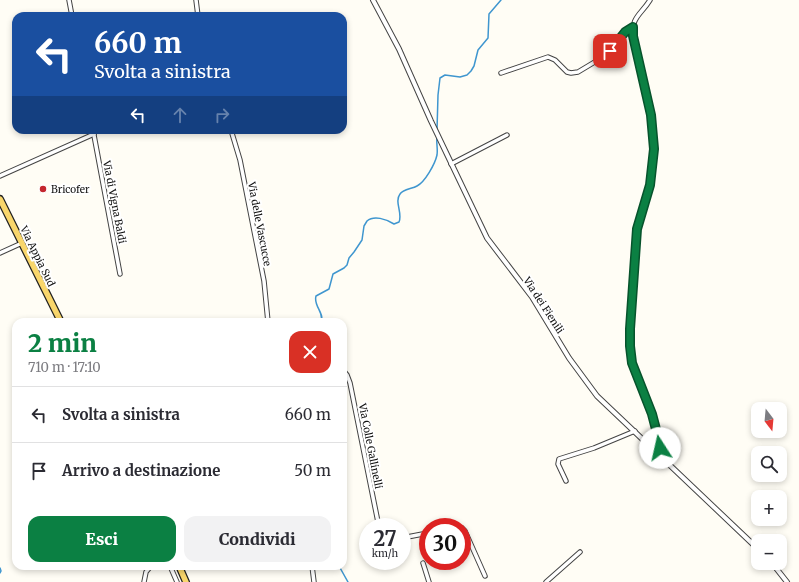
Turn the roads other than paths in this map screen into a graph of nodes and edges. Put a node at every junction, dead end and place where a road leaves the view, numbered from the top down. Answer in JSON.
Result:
{"nodes":[{"id":1,"x":69,"y":0,"type":"edge"},
{"id":2,"x":196,"y":0,"type":"edge"},
{"id":3,"x":373,"y":0,"type":"edge"},
{"id":4,"x":650,"y":0,"type":"edge"},
{"id":5,"x":71,"y":12,"type":"edge"},
{"id":6,"x":198,"y":12,"type":"edge"},
{"id":7,"x":633,"y":27,"type":"junction"},
{"id":8,"x":501,"y":73,"type":"dead end"},
{"id":9,"x":90,"y":134,"type":"edge"},
{"id":10,"x":94,"y":134,"type":"edge"},
{"id":11,"x":232,"y":134,"type":"edge"},
{"id":12,"x":507,"y":135,"type":"dead end"},
{"id":13,"x":452,"y":164,"type":"junction"},
{"id":14,"x":0,"y":176,"type":"edge"},
{"id":15,"x":0,"y":199,"type":"edge"},
{"id":16,"x":22,"y":243,"type":"junction"},
{"id":17,"x":0,"y":253,"type":"edge"},
{"id":18,"x":120,"y":274,"type":"dead end"},
{"id":19,"x":59,"y":318,"type":"edge"},
{"id":20,"x":268,"y":318,"type":"edge"},
{"id":21,"x":347,"y":375,"type":"edge"},
{"id":22,"x":634,"y":431,"type":"junction"},
{"id":23,"x":659,"y":454,"type":"junction"},
{"id":24,"x":566,"y":481,"type":"dead end"},
{"id":25,"x":377,"y":518,"type":"edge"},
{"id":26,"x":751,"y":542,"type":"edge"},
{"id":27,"x":471,"y":544,"type":"edge"},
{"id":28,"x":580,"y":552,"type":"dead end"},
{"id":29,"x":148,"y":570,"type":"edge"},
{"id":30,"x":172,"y":570,"type":"edge"},
{"id":31,"x":181,"y":570,"type":"edge"},
{"id":32,"x":312,"y":570,"type":"edge"},
{"id":33,"x":425,"y":570,"type":"edge"},
{"id":34,"x":778,"y":570,"type":"edge"},
{"id":35,"x":485,"y":576,"type":"dead end"},
{"id":36,"x":144,"y":582,"type":"edge"},
{"id":37,"x":177,"y":582,"type":"edge"},
{"id":38,"x":186,"y":582,"type":"edge"},
{"id":39,"x":314,"y":582,"type":"edge"},
{"id":40,"x":429,"y":582,"type":"edge"},
{"id":41,"x":546,"y":582,"type":"edge"},
{"id":42,"x":787,"y":582,"type":"edge"}],
"edges":[{"from":1,"to":5,"type":"street"},
{"from":2,"to":6,"type":"street"},
{"from":3,"to":13,"type":"street","name":"Via dei Fienili"},
{"from":4,"to":7,"type":"street"},
{"from":7,"to":8,"type":"street"},
{"from":7,"to":23,"type":"street"},
{"from":9,"to":14,"type":"street","name":"Via di Vigna Baldi"},
{"from":10,"to":18,"type":"street","name":"Via di Vigna Baldi"},
{"from":11,"to":20,"type":"street","name":"Via delle Vascucce"},
{"from":12,"to":13,"type":"street"},
{"from":13,"to":22,"type":"street","name":"Via dei Fienili"},
{"from":15,"to":16,"type":"main road","name":"Via Appia Sud"},
{"from":16,"to":17,"type":"street"},
{"from":16,"to":19,"type":"main road","name":"Via Appia Sud"},
{"from":21,"to":25,"type":"street","name":"Via Colle Gallinelli"},
{"from":22,"to":23,"type":"street","name":"Via dei Fienili"},
{"from":22,"to":24,"type":"street"},
{"from":23,"to":26,"type":"street","name":"Via dei Fienili"},
{"from":27,"to":35,"type":"street"},
{"from":28,"to":41,"type":"street"},
{"from":29,"to":36,"type":"street"},
{"from":30,"to":37,"type":"street"},
{"from":31,"to":38,"type":"main road"},
{"from":32,"to":39,"type":"street"},
{"from":33,"to":40,"type":"street"},
{"from":34,"to":42,"type":"street"}]}
